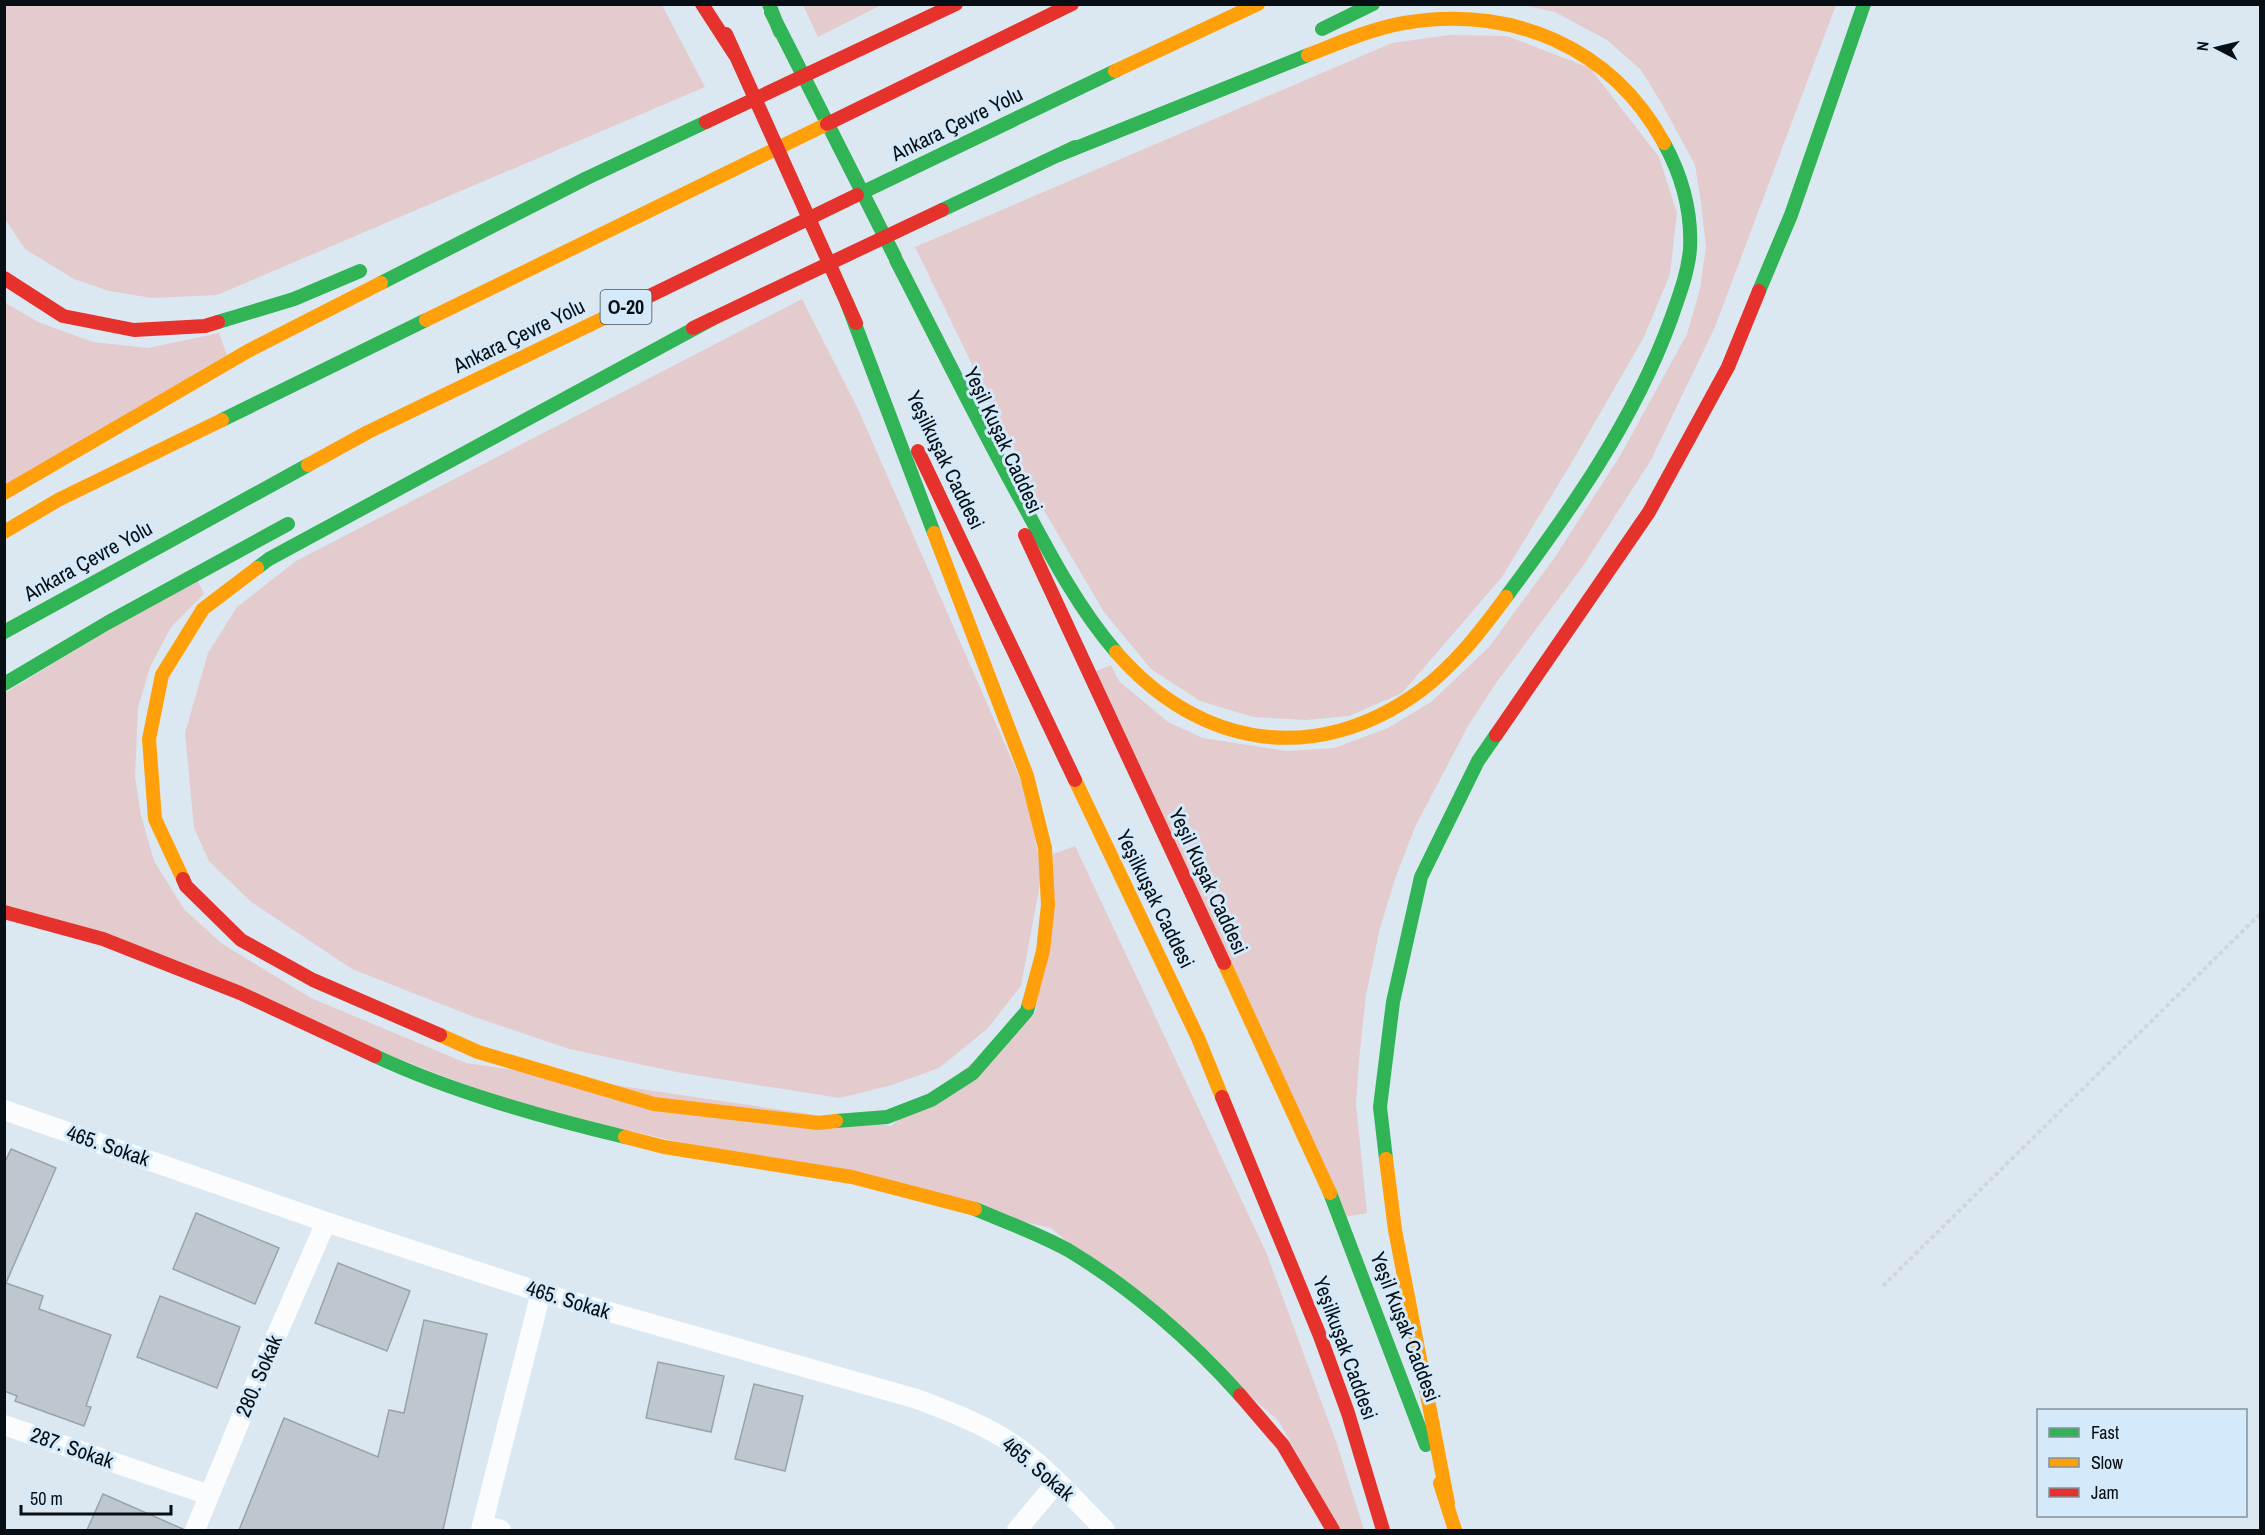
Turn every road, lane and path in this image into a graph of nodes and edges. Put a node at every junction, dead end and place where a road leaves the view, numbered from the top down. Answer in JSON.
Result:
{"nodes":[{"id":1,"x":702,"y":4,"type":"edge"},
{"id":2,"x":712,"y":4,"type":"edge"},
{"id":3,"x":768,"y":4,"type":"edge"},
{"id":4,"x":946,"y":4,"type":"edge"},
{"id":5,"x":956,"y":4,"type":"edge"},
{"id":6,"x":1072,"y":4,"type":"edge"},
{"id":7,"x":1258,"y":4,"type":"edge"},
{"id":8,"x":1373,"y":4,"type":"edge"},
{"id":9,"x":1864,"y":4,"type":"edge"},
{"id":10,"x":1310,"y":35,"type":"dead end"},
{"id":11,"x":869,"y":45,"type":"junction"},
{"id":12,"x":735,"y":55,"type":"junction"},
{"id":13,"x":1246,"y":65,"type":"dead end"},
{"id":14,"x":1056,"y":156,"type":"junction"},
{"id":15,"x":586,"y":178,"type":"junction"},
{"id":16,"x":424,"y":245,"type":"dead end"},
{"id":17,"x":896,"y":260,"type":"junction"},
{"id":18,"x":370,"y":267,"type":"dead end"},
{"id":19,"x":4,"y":278,"type":"edge"},
{"id":20,"x":847,"y":303,"type":"junction"},
{"id":21,"x":712,"y":319,"type":"junction"},
{"id":22,"x":523,"y":406,"type":"dead end"},
{"id":23,"x":4,"y":493,"type":"edge"},
{"id":24,"x":303,"y":515,"type":"dead end"},
{"id":25,"x":4,"y":532,"type":"edge"},
{"id":26,"x":4,"y":632,"type":"edge"},
{"id":27,"x":4,"y":684,"type":"edge"},
{"id":28,"x":4,"y":912,"type":"edge"},
{"id":29,"x":2260,"y":914,"type":"edge"},
{"id":30,"x":4,"y":1110,"type":"edge"},
{"id":31,"x":326,"y":1222,"type":"junction"},
{"id":32,"x":1883,"y":1286,"type":"dead end"},
{"id":33,"x":541,"y":1292,"type":"junction"},
{"id":34,"x":4,"y":1425,"type":"edge"},
{"id":35,"x":1057,"y":1482,"type":"junction"},
{"id":36,"x":208,"y":1495,"type":"junction"},
{"id":37,"x":1448,"y":1503,"type":"junction"},
{"id":38,"x":482,"y":1528,"type":"edge"},
{"id":39,"x":195,"y":1530,"type":"edge"},
{"id":40,"x":501,"y":1530,"type":"edge"},
{"id":41,"x":1017,"y":1530,"type":"edge"},
{"id":42,"x":1105,"y":1530,"type":"edge"},
{"id":43,"x":1333,"y":1530,"type":"edge"},
{"id":44,"x":1383,"y":1530,"type":"edge"},
{"id":45,"x":1455,"y":1530,"type":"edge"}],
"edges":[{"from":1,"to":12,"type":"main road"},
{"from":2,"to":12,"type":"main road"},
{"from":3,"to":17,"type":"main road"},
{"from":4,"to":11,"type":"main road"},
{"from":5,"to":11,"type":"main road"},
{"from":6,"to":25,"type":"main road"},
{"from":7,"to":26,"type":"main road","name":"Ankara Çevre Yolu","number":"O-20"},
{"from":8,"to":10,"type":"main road"},
{"from":9,"to":37,"type":"main road"},
{"from":11,"to":15,"type":"main road"},
{"from":12,"to":20,"type":"main road"},
{"from":13,"to":14,"type":"main road"},
{"from":14,"to":17,"type":"main road"},
{"from":14,"to":21,"type":"main road"},
{"from":15,"to":16,"type":"main road"},
{"from":15,"to":23,"type":"main road"},
{"from":17,"to":37,"type":"main road","name":"Yeşil Kuşak Caddesi"},
{"from":18,"to":19,"type":"main road"},
{"from":20,"to":21,"type":"main road"},
{"from":20,"to":44,"type":"main road","name":"Yeşilkuşak Caddesi"},
{"from":21,"to":22,"type":"main road"},
{"from":24,"to":27,"type":"main road"},
{"from":28,"to":43,"type":"main road"},
{"from":29,"to":32,"type":"path"},
{"from":30,"to":31,"type":"street","name":"465. Sokak"},
{"from":31,"to":33,"type":"street","name":"465. Sokak"},
{"from":31,"to":36,"type":"street","name":"280. Sokak"},
{"from":33,"to":35,"type":"street","name":"465. Sokak"},
{"from":33,"to":38,"type":"street"},
{"from":34,"to":36,"type":"street","name":"287. Sokak"},
{"from":35,"to":41,"type":"street"},
{"from":35,"to":42,"type":"street","name":"465. Sokak"},
{"from":36,"to":39,"type":"street","name":"280. Sokak"},
{"from":37,"to":45,"type":"main road","name":"Yeşil Kuşak Caddesi"},
{"from":38,"to":40,"type":"street"}]}
